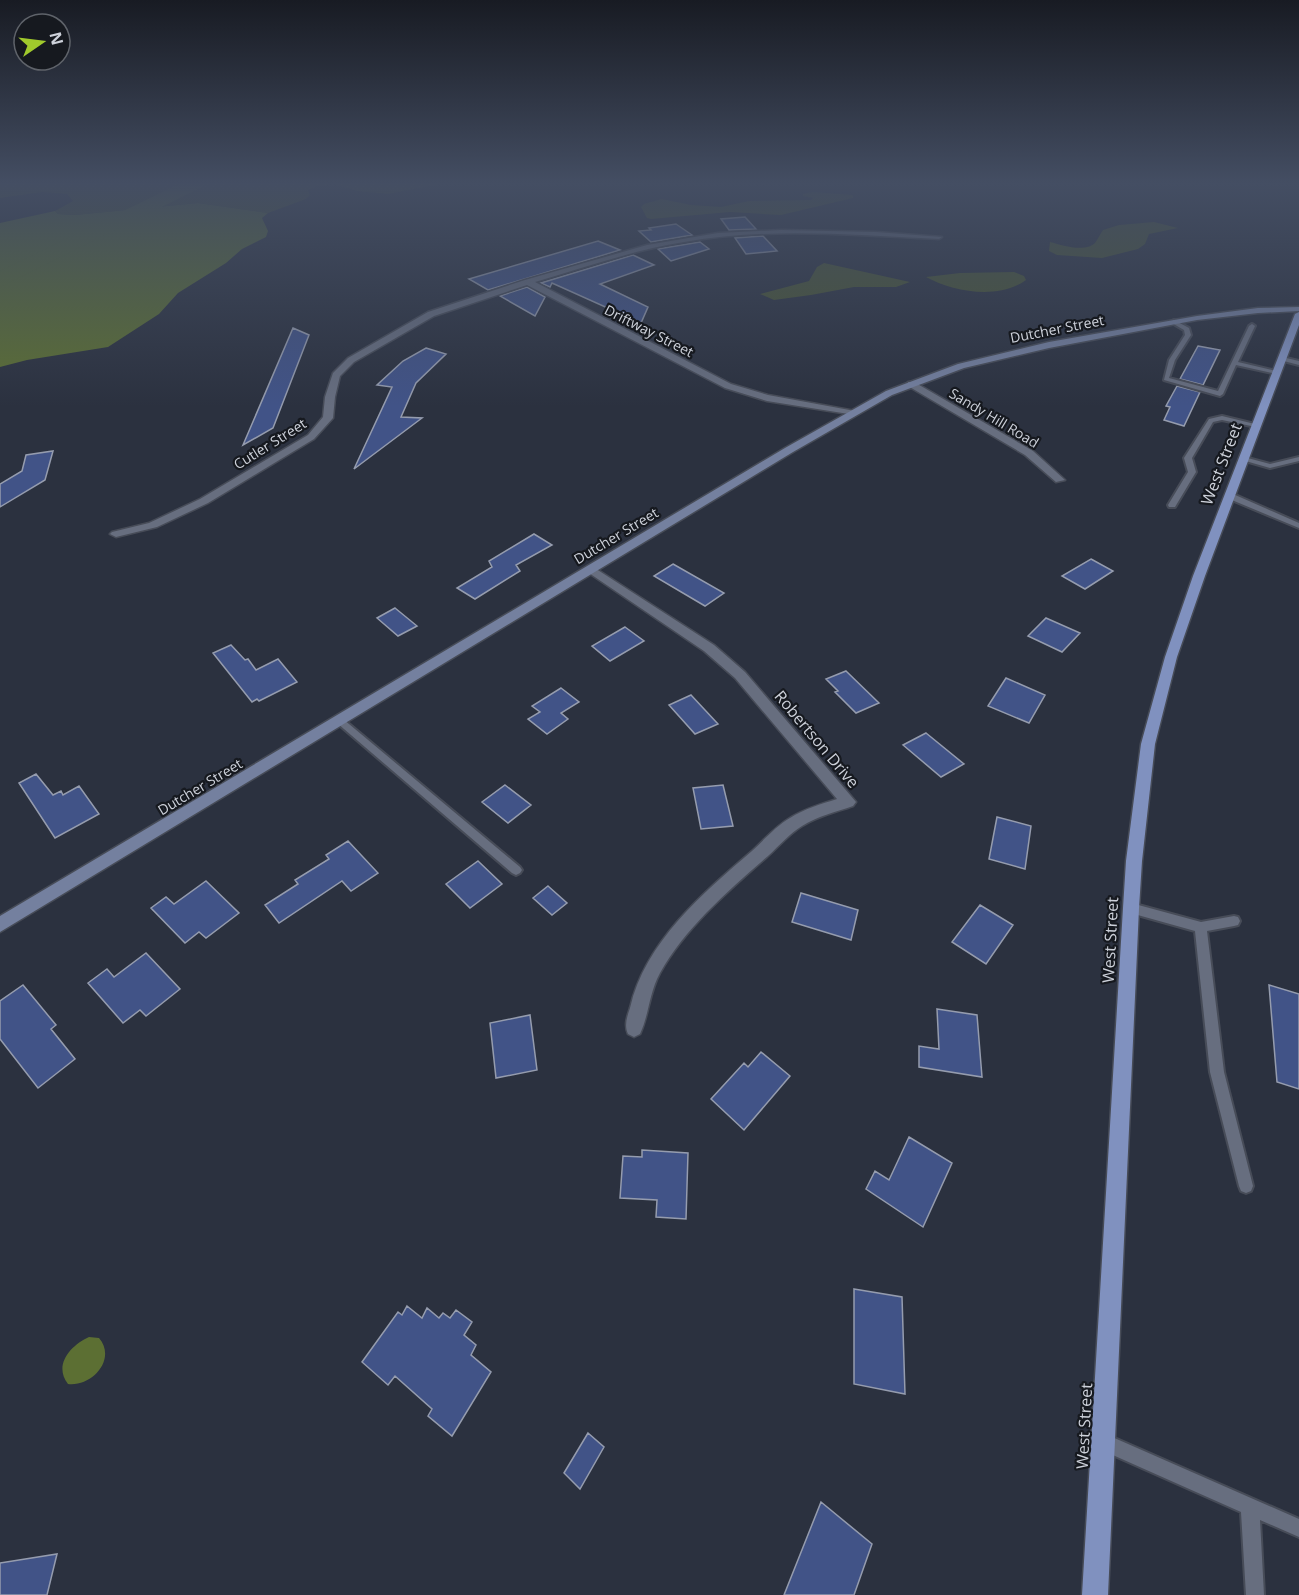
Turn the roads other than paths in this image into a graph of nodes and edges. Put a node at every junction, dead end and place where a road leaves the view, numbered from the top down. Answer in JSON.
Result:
{"nodes":[{"id":1,"x":614,"y":257,"type":"edge"},
{"id":2,"x":528,"y":282,"type":"junction"},
{"id":3,"x":1299,"y":312,"type":"edge"},
{"id":4,"x":1174,"y":322,"type":"junction"},
{"id":5,"x":1252,"y":326,"type":"dead end"},
{"id":6,"x":1234,"y":363,"type":"junction"},
{"id":7,"x":1286,"y":365,"type":"edge"},
{"id":8,"x":911,"y":384,"type":"junction"},
{"id":9,"x":852,"y":413,"type":"junction"},
{"id":10,"x":1256,"y":425,"type":"junction"},
{"id":11,"x":1244,"y":459,"type":"junction"},
{"id":12,"x":1299,"y":459,"type":"edge"},
{"id":13,"x":1060,"y":480,"type":"dead end"},
{"id":14,"x":1230,"y":496,"type":"junction"},
{"id":15,"x":1172,"y":505,"type":"dead end"},
{"id":16,"x":1299,"y":526,"type":"edge"},
{"id":17,"x":116,"y":534,"type":"dead end"},
{"id":18,"x":590,"y":569,"type":"junction"},
{"id":19,"x":339,"y":721,"type":"junction"},
{"id":20,"x":516,"y":870,"type":"dead end"},
{"id":21,"x":1131,"y":908,"type":"junction"},
{"id":22,"x":1234,"y":921,"type":"dead end"},
{"id":23,"x":0,"y":925,"type":"edge"},
{"id":24,"x":1201,"y":927,"type":"junction"},
{"id":25,"x":634,"y":1028,"type":"dead end"},
{"id":26,"x":1246,"y":1186,"type":"dead end"},
{"id":27,"x":1103,"y":1442,"type":"junction"},
{"id":28,"x":1250,"y":1507,"type":"junction"},
{"id":29,"x":1299,"y":1528,"type":"edge"},
{"id":30,"x":1095,"y":1595,"type":"edge"},
{"id":31,"x":1255,"y":1595,"type":"edge"}],
"edges":[{"from":1,"to":2,"type":"street"},
{"from":2,"to":9,"type":"street","name":"Driftway Street"},
{"from":2,"to":17,"type":"street","name":"Cutler Street"},
{"from":3,"to":4,"type":"street","name":"Dutcher Street"},
{"from":3,"to":7,"type":"main road","name":"West Street"},
{"from":4,"to":6,"type":"lane"},
{"from":4,"to":8,"type":"street","name":"Dutcher Street"},
{"from":5,"to":6,"type":"lane"},
{"from":6,"to":7,"type":"lane"},
{"from":7,"to":10,"type":"main road","name":"West Street"},
{"from":8,"to":9,"type":"street","name":"Dutcher Street"},
{"from":8,"to":13,"type":"street","name":"Sandy Hill Road"},
{"from":9,"to":18,"type":"street","name":"Dutcher Street"},
{"from":10,"to":11,"type":"main road","name":"West Street"},
{"from":10,"to":15,"type":"lane"},
{"from":11,"to":12,"type":"lane"},
{"from":11,"to":14,"type":"main road","name":"West Street"},
{"from":14,"to":16,"type":"lane"},
{"from":14,"to":21,"type":"main road","name":"West Street"},
{"from":18,"to":19,"type":"street","name":"Dutcher Street"},
{"from":18,"to":25,"type":"street","name":"Robertson Drive"},
{"from":19,"to":20,"type":"lane"},
{"from":19,"to":23,"type":"street","name":"Dutcher Street"},
{"from":21,"to":24,"type":"lane"},
{"from":21,"to":27,"type":"main road","name":"West Street"},
{"from":22,"to":24,"type":"lane"},
{"from":24,"to":26,"type":"lane"},
{"from":27,"to":28,"type":"lane"},
{"from":27,"to":30,"type":"main road","name":"West Street"},
{"from":28,"to":29,"type":"lane"},
{"from":28,"to":31,"type":"lane"}]}
